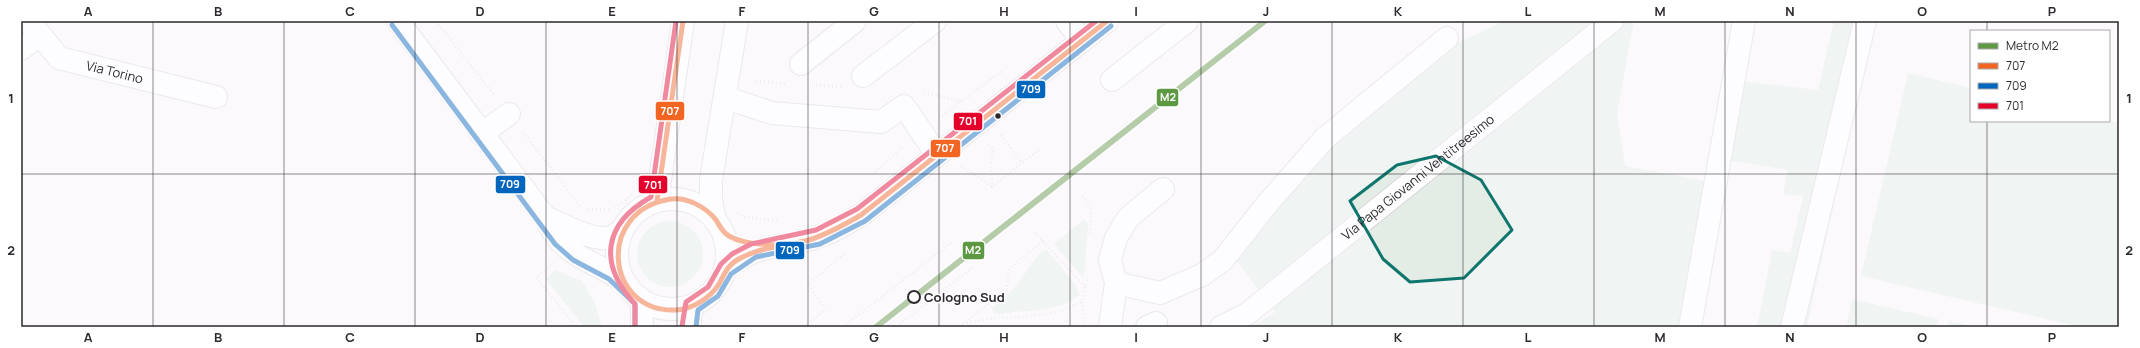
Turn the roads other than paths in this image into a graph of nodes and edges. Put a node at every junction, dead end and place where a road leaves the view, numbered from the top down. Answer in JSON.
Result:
{"nodes":[{"id":1,"x":398,"y":21,"type":"edge"},
{"id":2,"x":683,"y":21,"type":"edge"},
{"id":3,"x":737,"y":21,"type":"edge"},
{"id":4,"x":855,"y":21,"type":"edge"},
{"id":5,"x":935,"y":21,"type":"edge"},
{"id":6,"x":1067,"y":21,"type":"edge"},
{"id":7,"x":1107,"y":21,"type":"edge"},
{"id":8,"x":1187,"y":21,"type":"edge"},
{"id":9,"x":1612,"y":21,"type":"edge"},
{"id":10,"x":1744,"y":21,"type":"edge"},
{"id":11,"x":1865,"y":21,"type":"edge"},
{"id":12,"x":34,"y":28,"type":"edge"},
{"id":13,"x":1447,"y":38,"type":"dead end"},
{"id":14,"x":1082,"y":40,"type":"junction"},
{"id":15,"x":21,"y":49,"type":"edge"},
{"id":16,"x":801,"y":64,"type":"dead end"},
{"id":17,"x":862,"y":76,"type":"dead end"},
{"id":18,"x":1112,"y":80,"type":"dead end"},
{"id":19,"x":216,"y":97,"type":"dead end"},
{"id":20,"x":726,"y":98,"type":"junction"},
{"id":21,"x":509,"y":114,"type":"dead end"},
{"id":22,"x":481,"y":134,"type":"junction"},
{"id":23,"x":937,"y":155,"type":"junction"},
{"id":24,"x":1163,"y":189,"type":"dead end"},
{"id":25,"x":657,"y":201,"type":"junction"},
{"id":26,"x":545,"y":217,"type":"junction"},
{"id":27,"x":719,"y":225,"type":"junction"},
{"id":28,"x":622,"y":231,"type":"junction"},
{"id":29,"x":776,"y":245,"type":"junction"},
{"id":30,"x":725,"y":269,"type":"junction"},
{"id":31,"x":623,"y":281,"type":"junction"},
{"id":32,"x":1116,"y":283,"type":"junction"},
{"id":33,"x":642,"y":301,"type":"junction"},
{"id":34,"x":698,"y":313,"type":"edge"},
{"id":35,"x":642,"y":327,"type":"edge"},
{"id":36,"x":1110,"y":327,"type":"edge"},
{"id":37,"x":1221,"y":327,"type":"edge"},
{"id":38,"x":1690,"y":327,"type":"edge"},
{"id":39,"x":1792,"y":327,"type":"edge"}],
"edges":[{"from":1,"to":22,"type":"street"},
{"from":2,"to":25,"type":"street"},
{"from":3,"to":20,"type":"street"},
{"from":4,"to":16,"type":"street"},
{"from":5,"to":17,"type":"street"},
{"from":6,"to":14,"type":"street"},
{"from":7,"to":14,"type":"street"},
{"from":8,"to":18,"type":"street"},
{"from":9,"to":37,"type":"street","name":"Via Papa Giovanni Ventitreesimo"},
{"from":10,"to":38,"type":"street"},
{"from":11,"to":39,"type":"street"},
{"from":12,"to":15,"type":"street"},
{"from":12,"to":19,"type":"street","name":"Via Torino"},
{"from":13,"to":32,"type":"street"},
{"from":14,"to":23,"type":"street"},
{"from":20,"to":23,"type":"street"},
{"from":20,"to":27,"type":"street"},
{"from":21,"to":22,"type":"street"},
{"from":22,"to":26,"type":"street"},
{"from":23,"to":29,"type":"street"},
{"from":24,"to":32,"type":"street"},
{"from":25,"to":27,"type":"street"},
{"from":25,"to":28,"type":"street"},
{"from":26,"to":28,"type":"street"},
{"from":26,"to":31,"type":"street"},
{"from":27,"to":29,"type":"street"},
{"from":27,"to":30,"type":"street"},
{"from":28,"to":31,"type":"street"},
{"from":29,"to":30,"type":"street"},
{"from":30,"to":34,"type":"street"},
{"from":31,"to":33,"type":"street"},
{"from":32,"to":36,"type":"street"},
{"from":33,"to":34,"type":"street"},
{"from":33,"to":35,"type":"street"}]}
